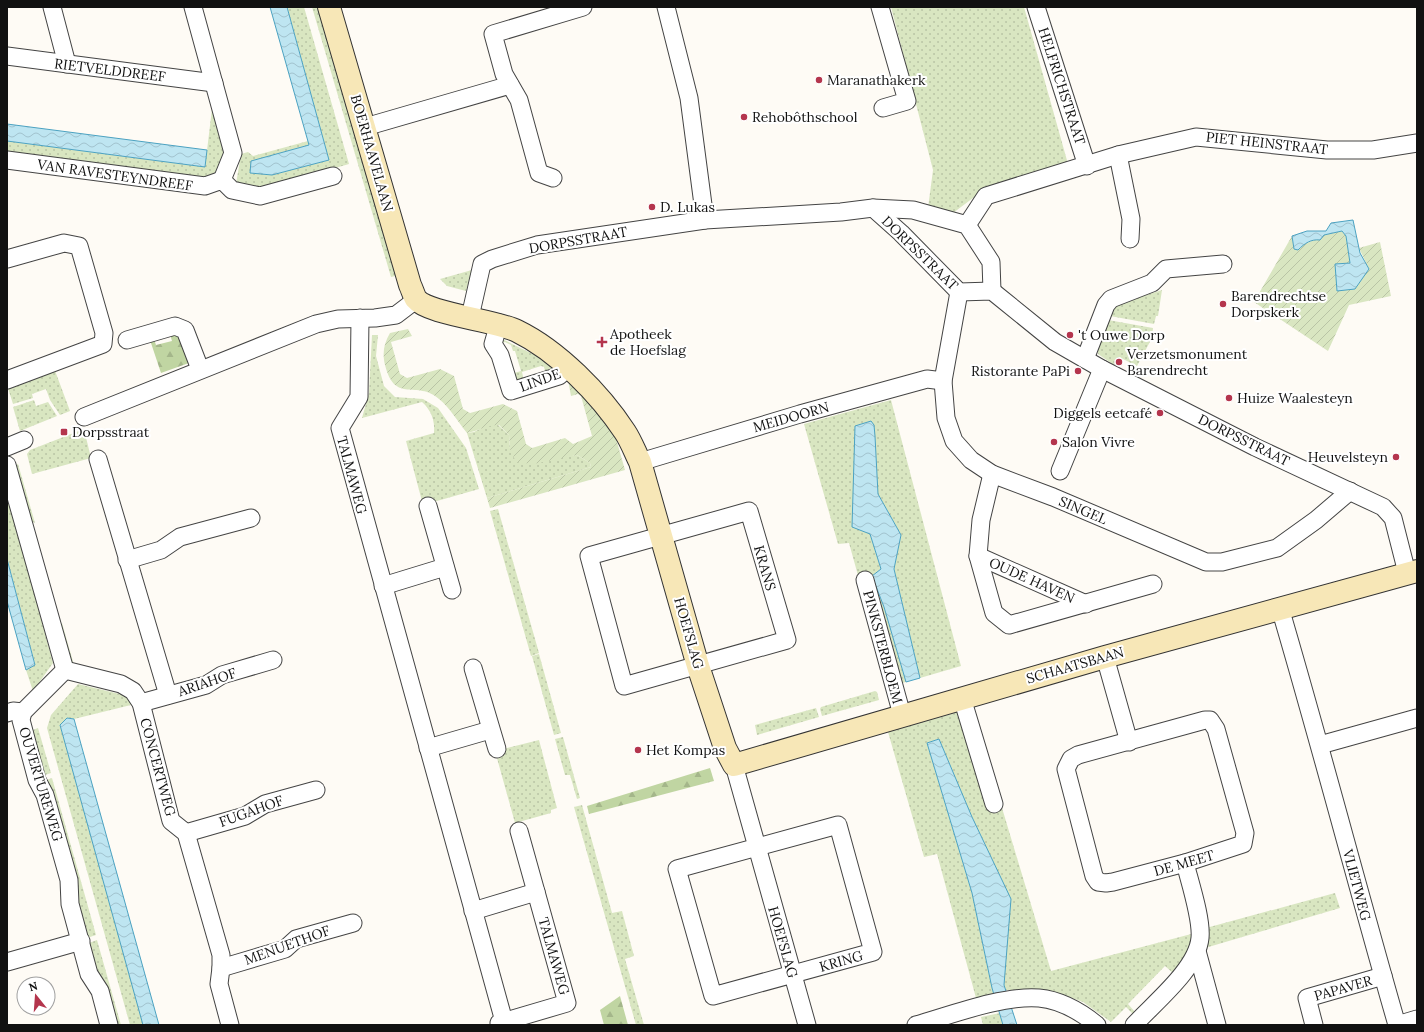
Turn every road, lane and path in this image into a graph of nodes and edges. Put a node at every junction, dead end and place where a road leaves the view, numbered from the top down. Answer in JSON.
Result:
{"nodes":[{"id":1,"x":52,"y":7,"type":"edge"},
{"id":2,"x":193,"y":7,"type":"edge"},
{"id":3,"x":329,"y":7,"type":"edge"},
{"id":4,"x":583,"y":7,"type":"edge"},
{"id":5,"x":666,"y":7,"type":"edge"},
{"id":6,"x":880,"y":7,"type":"edge"},
{"id":7,"x":1036,"y":7,"type":"edge"},
{"id":8,"x":7,"y":56,"type":"edge"},
{"id":9,"x":67,"y":64,"type":"junction"},
{"id":10,"x":214,"y":83,"type":"junction"},
{"id":11,"x":510,"y":85,"type":"junction"},
{"id":12,"x":883,"y":108,"type":"dead end"},
{"id":13,"x":365,"y":127,"type":"junction"},
{"id":14,"x":1417,"y":143,"type":"edge"},
{"id":15,"x":1118,"y":155,"type":"junction"},
{"id":16,"x":7,"y":160,"type":"edge"},
{"id":17,"x":1087,"y":166,"type":"junction"},
{"id":18,"x":333,"y":176,"type":"dead end"},
{"id":19,"x":553,"y":178,"type":"dead end"},
{"id":20,"x":222,"y":180,"type":"junction"},
{"id":21,"x":873,"y":208,"type":"junction"},
{"id":22,"x":705,"y":220,"type":"junction"},
{"id":23,"x":968,"y":225,"type":"junction"},
{"id":24,"x":1130,"y":238,"type":"dead end"},
{"id":25,"x":7,"y":259,"type":"edge"},
{"id":26,"x":1223,"y":264,"type":"dead end"},
{"id":27,"x":992,"y":291,"type":"junction"},
{"id":28,"x":959,"y":292,"type":"junction"},
{"id":29,"x":416,"y":299,"type":"junction"},
{"id":30,"x":470,"y":317,"type":"junction"},
{"id":31,"x":360,"y":318,"type":"junction"},
{"id":32,"x":499,"y":323,"type":"junction"},
{"id":33,"x":127,"y":340,"type":"dead end"},
{"id":34,"x":1085,"y":359,"type":"junction"},
{"id":35,"x":569,"y":367,"type":"junction"},
{"id":36,"x":200,"y":369,"type":"junction"},
{"id":37,"x":1102,"y":369,"type":"junction"},
{"id":38,"x":7,"y":380,"type":"edge"},
{"id":39,"x":943,"y":381,"type":"junction"},
{"id":40,"x":84,"y":417,"type":"dead end"},
{"id":41,"x":24,"y":440,"type":"dead end"},
{"id":42,"x":7,"y":447,"type":"edge"},
{"id":43,"x":98,"y":459,"type":"dead end"},
{"id":44,"x":640,"y":462,"type":"junction"},
{"id":45,"x":7,"y":465,"type":"edge"},
{"id":46,"x":1060,"y":471,"type":"dead end"},
{"id":47,"x":992,"y":474,"type":"junction"},
{"id":48,"x":1350,"y":491,"type":"junction"},
{"id":49,"x":428,"y":506,"type":"dead end"},
{"id":50,"x":251,"y":518,"type":"dead end"},
{"id":51,"x":662,"y":536,"type":"junction"},
{"id":52,"x":978,"y":556,"type":"junction"},
{"id":53,"x":127,"y":560,"type":"junction"},
{"id":54,"x":445,"y":567,"type":"junction"},
{"id":55,"x":1412,"y":572,"type":"edge"},
{"id":56,"x":865,"y":580,"type":"dead end"},
{"id":57,"x":1153,"y":584,"type":"dead end"},
{"id":58,"x":383,"y":586,"type":"junction"},
{"id":59,"x":452,"y":590,"type":"dead end"},
{"id":60,"x":1086,"y":604,"type":"junction"},
{"id":61,"x":1280,"y":608,"type":"junction"},
{"id":62,"x":1105,"y":657,"type":"junction"},
{"id":63,"x":273,"y":660,"type":"dead end"},
{"id":64,"x":698,"y":666,"type":"junction"},
{"id":65,"x":473,"y":668,"type":"dead end"},
{"id":66,"x":65,"y":670,"type":"junction"},
{"id":67,"x":168,"y":695,"type":"junction"},
{"id":68,"x":962,"y":698,"type":"junction"},
{"id":69,"x":141,"y":703,"type":"junction"},
{"id":70,"x":15,"y":713,"type":"edge"},
{"id":71,"x":902,"y":715,"type":"junction"},
{"id":72,"x":1417,"y":718,"type":"edge"},
{"id":73,"x":490,"y":730,"type":"junction"},
{"id":74,"x":1129,"y":742,"type":"junction"},
{"id":75,"x":1320,"y":745,"type":"junction"},
{"id":76,"x":428,"y":748,"type":"junction"},
{"id":77,"x":497,"y":749,"type":"dead end"},
{"id":78,"x":734,"y":765,"type":"junction"},
{"id":79,"x":316,"y":790,"type":"dead end"},
{"id":80,"x":994,"y":804,"type":"dead end"},
{"id":81,"x":519,"y":831,"type":"dead end"},
{"id":82,"x":186,"y":833,"type":"junction"},
{"id":83,"x":756,"y":847,"type":"junction"},
{"id":84,"x":1185,"y":863,"type":"junction"},
{"id":85,"x":536,"y":892,"type":"junction"},
{"id":86,"x":473,"y":911,"type":"junction"},
{"id":87,"x":353,"y":923,"type":"dead end"},
{"id":88,"x":81,"y":941,"type":"junction"},
{"id":89,"x":1196,"y":951,"type":"junction"},
{"id":90,"x":7,"y":962,"type":"edge"},
{"id":91,"x":221,"y":968,"type":"junction"},
{"id":92,"x":793,"y":974,"type":"junction"},
{"id":93,"x":1383,"y":976,"type":"junction"},
{"id":94,"x":1417,"y":1019,"type":"edge"},
{"id":95,"x":503,"y":1023,"type":"edge"},
{"id":96,"x":109,"y":1025,"type":"edge"},
{"id":97,"x":230,"y":1025,"type":"edge"},
{"id":98,"x":807,"y":1025,"type":"edge"},
{"id":99,"x":916,"y":1025,"type":"edge"},
{"id":100,"x":1097,"y":1025,"type":"edge"},
{"id":101,"x":1134,"y":1025,"type":"edge"},
{"id":102,"x":1217,"y":1025,"type":"edge"},
{"id":103,"x":1314,"y":1025,"type":"edge"},
{"id":104,"x":1397,"y":1025,"type":"edge"}],
"edges":[{"from":1,"to":9,"type":"street"},
{"from":2,"to":10,"type":"street"},
{"from":3,"to":13,"type":"street","name":"BOERHAAVELAAN"},
{"from":4,"to":11,"type":"street"},
{"from":5,"to":22,"type":"street"},
{"from":6,"to":12,"type":"street"},
{"from":7,"to":17,"type":"street","name":"HELFRICHSTRAAT"},
{"from":8,"to":9,"type":"street","name":"RIETVELDDREEF"},
{"from":9,"to":10,"type":"street","name":"RIETVELDDREEF"},
{"from":10,"to":20,"type":"street"},
{"from":11,"to":13,"type":"street"},
{"from":11,"to":19,"type":"street"},
{"from":13,"to":29,"type":"street","name":"BOERHAAVELAAN"},
{"from":14,"to":15,"type":"street","name":"PIET HEINSTRAAT"},
{"from":15,"to":17,"type":"street","name":"PIET HEINSTRAAT"},
{"from":15,"to":24,"type":"street"},
{"from":16,"to":20,"type":"street","name":"VAN RAVESTEYNDREEF"},
{"from":17,"to":23,"type":"street","name":"PIET HEINSTRAAT"},
{"from":18,"to":20,"type":"street"},
{"from":21,"to":22,"type":"street","name":"DORPSSTRAAT"},
{"from":21,"to":23,"type":"street","name":"DORPSSTRAAT"},
{"from":21,"to":28,"type":"street","name":"DORPSSTRAAT"},
{"from":22,"to":30,"type":"street","name":"DORPSSTRAAT"},
{"from":23,"to":27,"type":"street"},
{"from":25,"to":38,"type":"street"},
{"from":26,"to":34,"type":"street"},
{"from":27,"to":28,"type":"street","name":"DORPSSTRAAT"},
{"from":27,"to":34,"type":"street","name":"DORPSSTRAAT"},
{"from":28,"to":39,"type":"street","name":"SINGEL"},
{"from":29,"to":30,"type":"street"},
{"from":29,"to":31,"type":"street"},
{"from":30,"to":32,"type":"street","name":"HOEFSLAG"},
{"from":31,"to":36,"type":"street"},
{"from":31,"to":58,"type":"street","name":"TALMAWEG"},
{"from":32,"to":35,"type":"street","name":"HOEFSLAG"},
{"from":32,"to":35,"type":"street","name":"LINDE"},
{"from":33,"to":36,"type":"street"},
{"from":34,"to":37,"type":"street","name":"DORPSSTRAAT"},
{"from":35,"to":44,"type":"street","name":"HOEFSLAG"},
{"from":36,"to":40,"type":"street"},
{"from":37,"to":46,"type":"street"},
{"from":37,"to":48,"type":"street","name":"DORPSSTRAAT"},
{"from":39,"to":44,"type":"street","name":"MEIDOORN"},
{"from":39,"to":47,"type":"street","name":"SINGEL"},
{"from":41,"to":42,"type":"street"},
{"from":43,"to":53,"type":"street"},
{"from":44,"to":51,"type":"street","name":"HOEFSLAG"},
{"from":45,"to":66,"type":"street"},
{"from":47,"to":48,"type":"street","name":"SINGEL"},
{"from":47,"to":52,"type":"street","name":"OUDE HAVEN"},
{"from":48,"to":55,"type":"street","name":"DORPSSTRAAT"},
{"from":49,"to":54,"type":"street"},
{"from":50,"to":53,"type":"street"},
{"from":51,"to":64,"type":"street","name":"HOEFSLAG"},
{"from":51,"to":64,"type":"street","name":"KRANS"},
{"from":51,"to":64,"type":"street","name":"KRANS"},
{"from":52,"to":60,"type":"street","name":"OUDE HAVEN"},
{"from":52,"to":60,"type":"street","name":"OUDE HAVEN"},
{"from":53,"to":67,"type":"street"},
{"from":54,"to":58,"type":"street"},
{"from":54,"to":59,"type":"street"},
{"from":55,"to":61,"type":"street","name":"SCHAATSBAAN"},
{"from":56,"to":71,"type":"street","name":"PINKSTERBLOEM"},
{"from":57,"to":60,"type":"street","name":"OUDE HAVEN"},
{"from":58,"to":76,"type":"street","name":"TALMAWEG"},
{"from":61,"to":62,"type":"street","name":"SCHAATSBAAN"},
{"from":61,"to":75,"type":"street","name":"VLIETWEG"},
{"from":62,"to":68,"type":"street","name":"SCHAATSBAAN"},
{"from":62,"to":74,"type":"street"},
{"from":63,"to":67,"type":"street","name":"ARIAHOF"},
{"from":64,"to":78,"type":"street","name":"HOEFSLAG"},
{"from":65,"to":73,"type":"street"},
{"from":66,"to":69,"type":"street","name":"CONCERTWEG"},
{"from":66,"to":70,"type":"street","name":"OUVERTUREWEG"},
{"from":67,"to":69,"type":"street","name":"ARIAHOF"},
{"from":68,"to":71,"type":"street","name":"SCHAATSBAAN"},
{"from":68,"to":80,"type":"street"},
{"from":69,"to":82,"type":"street","name":"CONCERTWEG"},
{"from":70,"to":88,"type":"street","name":"OUVERTUREWEG"},
{"from":71,"to":78,"type":"street","name":"SCHAATSBAAN"},
{"from":72,"to":75,"type":"street"},
{"from":73,"to":76,"type":"street"},
{"from":73,"to":77,"type":"street"},
{"from":74,"to":84,"type":"street","name":"DE MEET"},
{"from":74,"to":84,"type":"street","name":"DE MEET"},
{"from":75,"to":93,"type":"street","name":"VLIETWEG"},
{"from":76,"to":86,"type":"street","name":"TALMAWEG"},
{"from":78,"to":83,"type":"street","name":"HOEFSLAG"},
{"from":79,"to":82,"type":"street","name":"FUGAHOF"},
{"from":81,"to":85,"type":"street","name":"TALMAWEG"},
{"from":82,"to":91,"type":"street","name":"CONCERTWEG"},
{"from":83,"to":92,"type":"street","name":"HOEFSLAG"},
{"from":83,"to":92,"type":"street","name":"KRING"},
{"from":83,"to":92,"type":"street","name":"KRING"},
{"from":84,"to":89,"type":"street"},
{"from":85,"to":86,"type":"street"},
{"from":85,"to":95,"type":"street","name":"TALMAWEG"},
{"from":86,"to":95,"type":"street","name":"TALMAWEG"},
{"from":87,"to":91,"type":"street","name":"MENUETHOF"},
{"from":88,"to":90,"type":"street"},
{"from":88,"to":96,"type":"street","name":"OUVERTUREWEG"},
{"from":89,"to":101,"type":"street"},
{"from":89,"to":102,"type":"street"},
{"from":91,"to":97,"type":"street","name":"CONCERTWEG"},
{"from":92,"to":98,"type":"street","name":"HOEFSLAG"},
{"from":93,"to":103,"type":"street","name":"PAPAVER"},
{"from":93,"to":104,"type":"street","name":"VLIETWEG"},
{"from":94,"to":104,"type":"street","name":"VLIETWEG"},
{"from":99,"to":100,"type":"street"}]}
